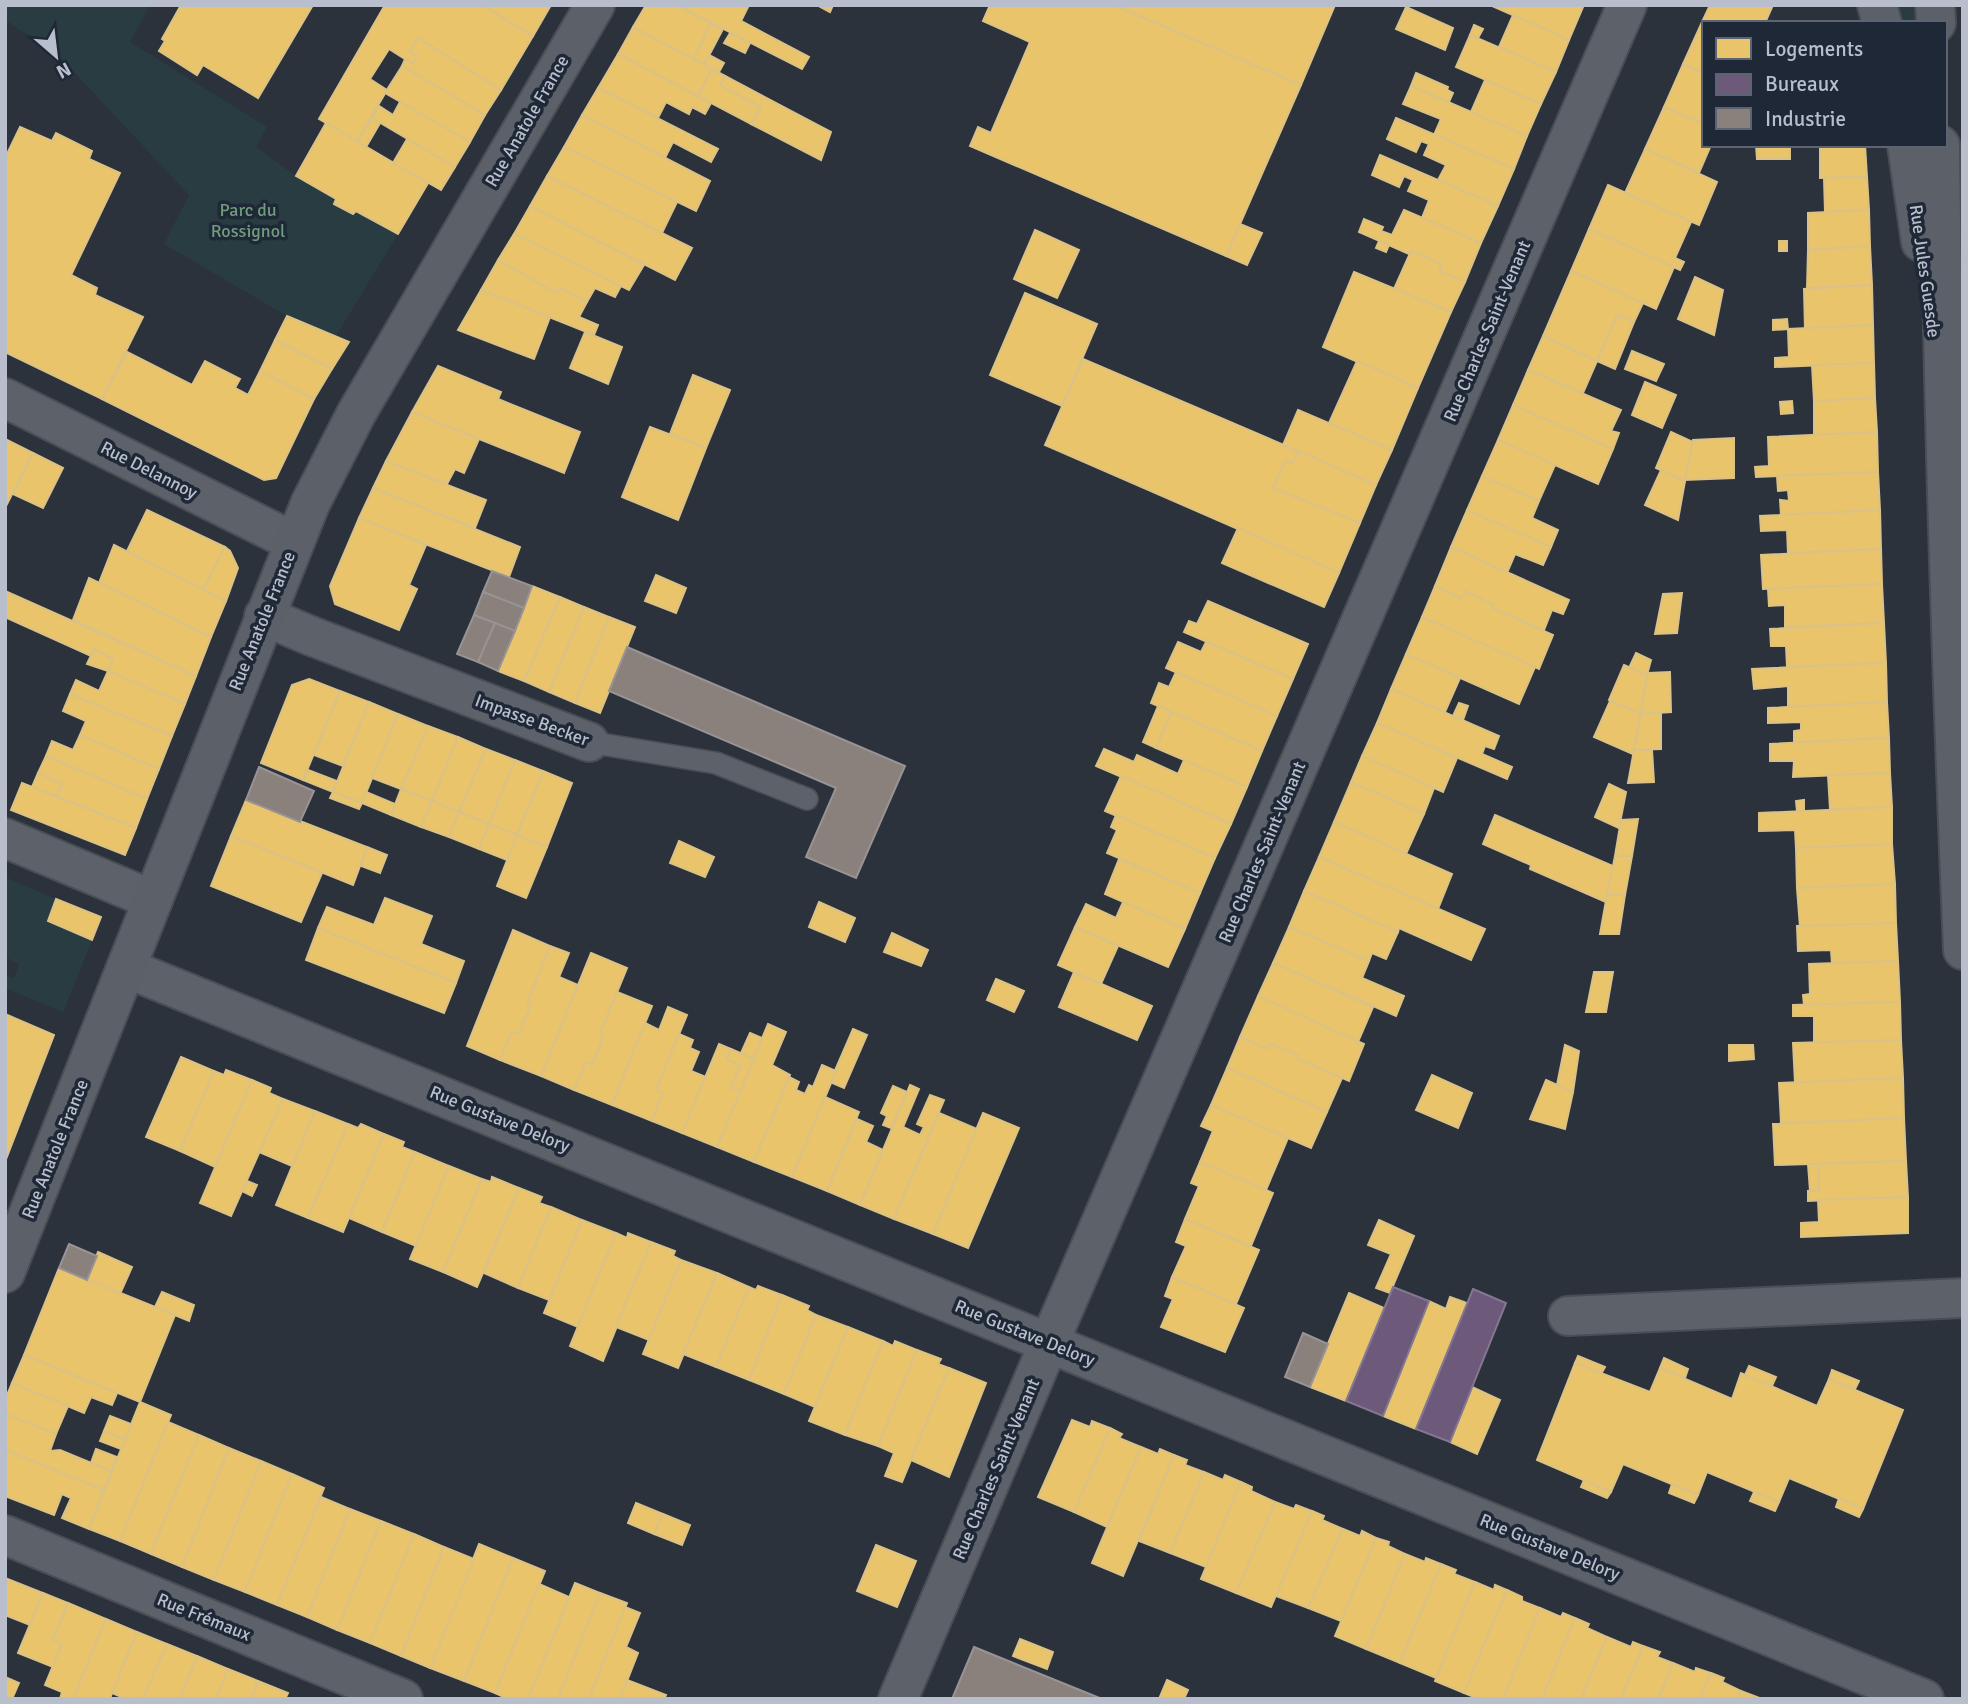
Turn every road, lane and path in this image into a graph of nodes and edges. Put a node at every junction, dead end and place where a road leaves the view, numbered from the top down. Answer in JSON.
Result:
{"nodes":[{"id":1,"x":595,"y":5,"type":"edge"},
{"id":2,"x":1627,"y":5,"type":"edge"},
{"id":3,"x":1907,"y":147,"type":"edge"},
{"id":4,"x":1940,"y":147,"type":"edge"},
{"id":5,"x":1943,"y":396,"type":"junction"},
{"id":6,"x":5,"y":398,"type":"edge"},
{"id":7,"x":294,"y":542,"type":"junction"},
{"id":8,"x":264,"y":616,"type":"junction"},
{"id":9,"x":589,"y":743,"type":"joint"},
{"id":10,"x":807,"y":799,"type":"dead end"},
{"id":11,"x":5,"y":838,"type":"edge"},
{"id":12,"x":153,"y":900,"type":"junction"},
{"id":13,"x":1963,"y":950,"type":"edge"},
{"id":14,"x":126,"y":968,"type":"junction"},
{"id":15,"x":5,"y":1273,"type":"edge"},
{"id":16,"x":1963,"y":1298,"type":"edge"},
{"id":17,"x":1568,"y":1316,"type":"dead end"},
{"id":18,"x":1049,"y":1343,"type":"junction"},
{"id":19,"x":5,"y":1535,"type":"edge"},
{"id":20,"x":403,"y":1699,"type":"edge"},
{"id":21,"x":898,"y":1699,"type":"edge"},
{"id":22,"x":1924,"y":1699,"type":"edge"}],
"edges":[{"from":1,"to":7,"type":"street","name":"Rue Anatole France"},
{"from":2,"to":18,"type":"street","name":"Rue Charles Saint-Venant"},
{"from":3,"to":5,"type":"street","name":"Rue Jules Guesde"},
{"from":4,"to":5,"type":"street","name":"Rue Jules Guesde"},
{"from":5,"to":13,"type":"street","name":"Rue Jules Guesde"},
{"from":6,"to":7,"type":"street","name":"Rue Delannoy"},
{"from":7,"to":8,"type":"street","name":"Rue Anatole France"},
{"from":8,"to":9,"type":"street","name":"Impasse Becker"},
{"from":8,"to":12,"type":"street","name":"Rue Anatole France"},
{"from":9,"to":10,"type":"lane","name":"Impasse Becker"},
{"from":11,"to":12,"type":"street"},
{"from":12,"to":14,"type":"street","name":"Rue Anatole France"},
{"from":14,"to":15,"type":"street","name":"Rue Anatole France"},
{"from":14,"to":18,"type":"street","name":"Rue Gustave Delory"},
{"from":16,"to":17,"type":"street"},
{"from":18,"to":21,"type":"street","name":"Rue Charles Saint-Venant"},
{"from":18,"to":22,"type":"street","name":"Rue Gustave Delory"},
{"from":19,"to":20,"type":"street","name":"Rue Frémaux"}]}
